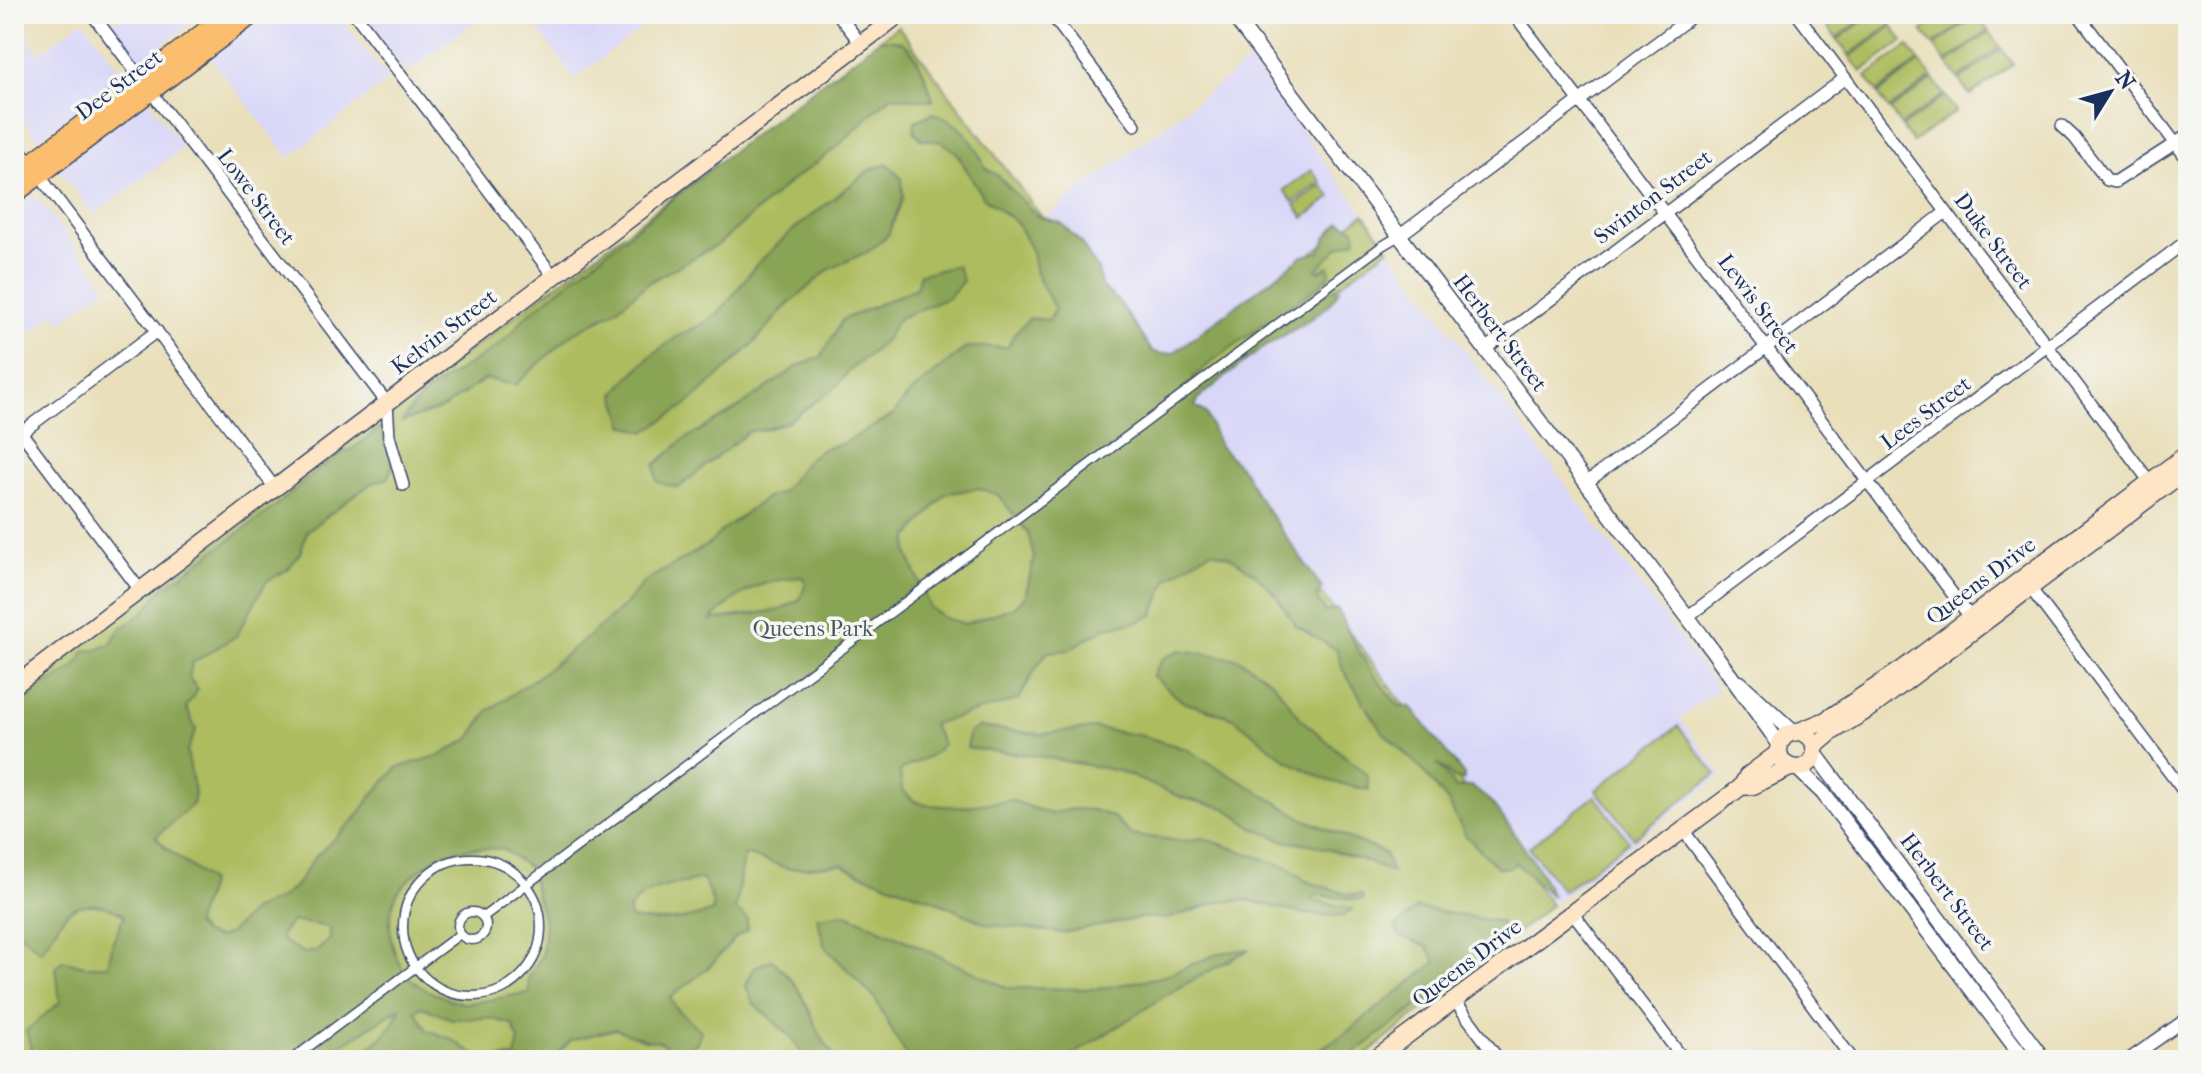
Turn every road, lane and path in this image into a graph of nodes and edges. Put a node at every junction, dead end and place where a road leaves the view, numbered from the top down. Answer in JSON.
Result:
{"nodes":[{"id":1,"x":92,"y":14,"type":"edge"},
{"id":2,"x":228,"y":14,"type":"edge"},
{"id":3,"x":253,"y":14,"type":"edge"},
{"id":4,"x":355,"y":14,"type":"edge"},
{"id":5,"x":838,"y":14,"type":"edge"},
{"id":6,"x":900,"y":14,"type":"edge"},
{"id":7,"x":1051,"y":14,"type":"edge"},
{"id":8,"x":1232,"y":14,"type":"edge"},
{"id":9,"x":1514,"y":14,"type":"edge"},
{"id":10,"x":1695,"y":14,"type":"edge"},
{"id":11,"x":1797,"y":14,"type":"edge"},
{"id":12,"x":2078,"y":14,"type":"edge"},
{"id":13,"x":861,"y":44,"type":"junction"},
{"id":14,"x":1845,"y":78,"type":"junction"},
{"id":15,"x":146,"y":85,"type":"junction"},
{"id":16,"x":1580,"y":101,"type":"junction"},
{"id":17,"x":1135,"y":125,"type":"dead end"},
{"id":18,"x":2062,"y":126,"type":"dead end"},
{"id":19,"x":2188,"y":135,"type":"edge"},
{"id":20,"x":14,"y":142,"type":"edge"},
{"id":21,"x":2175,"y":142,"type":"junction"},
{"id":22,"x":2188,"y":160,"type":"edge"},
{"id":23,"x":35,"y":170,"type":"junction"},
{"id":24,"x":14,"y":176,"type":"edge"},
{"id":25,"x":14,"y":194,"type":"edge"},
{"id":26,"x":1946,"y":212,"type":"junction"},
{"id":27,"x":1665,"y":213,"type":"junction"},
{"id":28,"x":1399,"y":236,"type":"junction"},
{"id":29,"x":2188,"y":240,"type":"edge"},
{"id":30,"x":554,"y":277,"type":"junction"},
{"id":31,"x":157,"y":331,"type":"junction"},
{"id":32,"x":2047,"y":346,"type":"junction"},
{"id":33,"x":1766,"y":347,"type":"junction"},
{"id":34,"x":1485,"y":349,"type":"junction"},
{"id":35,"x":387,"y":403,"type":"junction"},
{"id":36,"x":16,"y":431,"type":"edge"},
{"id":37,"x":2188,"y":453,"type":"edge"},
{"id":38,"x":2188,"y":469,"type":"edge"},
{"id":39,"x":1867,"y":482,"type":"junction"},
{"id":40,"x":1586,"y":483,"type":"junction"},
{"id":41,"x":403,"y":485,"type":"dead end"},
{"id":42,"x":2154,"y":487,"type":"junction"},
{"id":43,"x":275,"y":488,"type":"junction"},
{"id":44,"x":2027,"y":583,"type":"junction"},
{"id":45,"x":140,"y":590,"type":"junction"},
{"id":46,"x":1687,"y":617,"type":"junction"},
{"id":47,"x":1970,"y":617,"type":"junction"},
{"id":48,"x":1733,"y":678,"type":"junction"},
{"id":49,"x":14,"y":686,"type":"edge"},
{"id":50,"x":1794,"y":733,"type":"junction"},
{"id":51,"x":1780,"y":748,"type":"junction"},
{"id":52,"x":1814,"y":750,"type":"junction"},
{"id":53,"x":1794,"y":767,"type":"junction"},
{"id":54,"x":1741,"y":787,"type":"junction"},
{"id":55,"x":2188,"y":797,"type":"edge"},
{"id":56,"x":1683,"y":830,"type":"junction"},
{"id":57,"x":528,"y":884,"type":"junction"},
{"id":58,"x":1573,"y":913,"type":"junction"},
{"id":59,"x":483,"y":917,"type":"junction"},
{"id":60,"x":1944,"y":925,"type":"junction"},
{"id":61,"x":460,"y":934,"type":"junction"},
{"id":62,"x":1930,"y":935,"type":"junction"},
{"id":63,"x":416,"y":967,"type":"junction"},
{"id":64,"x":1455,"y":1001,"type":"junction"},
{"id":65,"x":2188,"y":1018,"type":"edge"},
{"id":66,"x":291,"y":1060,"type":"edge"},
{"id":67,"x":1374,"y":1060,"type":"edge"},
{"id":68,"x":1499,"y":1060,"type":"edge"},
{"id":69,"x":1684,"y":1060,"type":"edge"},
{"id":70,"x":1853,"y":1060,"type":"edge"},
{"id":71,"x":2025,"y":1060,"type":"edge"},
{"id":72,"x":2044,"y":1060,"type":"edge"},
{"id":73,"x":2128,"y":1060,"type":"edge"}],
"edges":[{"from":1,"to":15,"type":"street","name":"Lowe Street"},
{"from":2,"to":15,"type":"main road","name":"Dee Street"},
{"from":3,"to":15,"type":"main road","name":"Dee Street"},
{"from":4,"to":30,"type":"street"},
{"from":5,"to":13,"type":"street"},
{"from":6,"to":13,"type":"main road","name":"Kelvin Street"},
{"from":7,"to":17,"type":"street"},
{"from":8,"to":28,"type":"street","name":"Herbert Street"},
{"from":9,"to":16,"type":"street","name":"Lewis Street"},
{"from":10,"to":16,"type":"street"},
{"from":11,"to":14,"type":"street","name":"Duke Street"},
{"from":12,"to":21,"type":"street"},
{"from":13,"to":30,"type":"main road","name":"Kelvin Street"},
{"from":14,"to":26,"type":"street","name":"Duke Street"},
{"from":14,"to":27,"type":"street","name":"Swinton Street"},
{"from":15,"to":23,"type":"main road","name":"Dee Street"},
{"from":15,"to":35,"type":"street","name":"Lowe Street"},
{"from":16,"to":27,"type":"street","name":"Lewis Street"},
{"from":16,"to":28,"type":"street"},
{"from":18,"to":21,"type":"street"},
{"from":19,"to":21,"type":"street"},
{"from":20,"to":23,"type":"street"},
{"from":21,"to":22,"type":"street"},
{"from":23,"to":24,"type":"main road","name":"Dee Street"},
{"from":23,"to":25,"type":"main road","name":"Dee Street"},
{"from":23,"to":31,"type":"street"},
{"from":26,"to":32,"type":"street","name":"Duke Street"},
{"from":26,"to":33,"type":"street"},
{"from":27,"to":33,"type":"street","name":"Lewis Street"},
{"from":27,"to":34,"type":"street","name":"Swinton Street"},
{"from":28,"to":34,"type":"street","name":"Herbert Street"},
{"from":28,"to":57,"type":"street"},
{"from":29,"to":32,"type":"street","name":"Lees Street"},
{"from":30,"to":35,"type":"main road","name":"Kelvin Street"},
{"from":31,"to":36,"type":"street"},
{"from":31,"to":43,"type":"street"},
{"from":32,"to":39,"type":"street","name":"Lees Street"},
{"from":32,"to":42,"type":"street","name":"Duke Street"},
{"from":33,"to":39,"type":"street","name":"Lewis Street"},
{"from":33,"to":40,"type":"street"},
{"from":34,"to":40,"type":"street","name":"Herbert Street"},
{"from":35,"to":41,"type":"street"},
{"from":35,"to":43,"type":"main road","name":"Kelvin Street"},
{"from":36,"to":45,"type":"street"},
{"from":37,"to":42,"type":"main road","name":"Queens Drive"},
{"from":38,"to":42,"type":"main road","name":"Queens Drive"},
{"from":39,"to":46,"type":"street","name":"Lees Street"},
{"from":39,"to":47,"type":"street","name":"Lewis Street"},
{"from":40,"to":46,"type":"street","name":"Herbert Street"},
{"from":42,"to":44,"type":"main road","name":"Queens Drive"},
{"from":43,"to":45,"type":"main road","name":"Kelvin Street"},
{"from":44,"to":47,"type":"main road","name":"Queens Drive"},
{"from":44,"to":52,"type":"main road","name":"Queens Drive"},
{"from":44,"to":55,"type":"street"},
{"from":45,"to":49,"type":"main road","name":"Kelvin Street"},
{"from":46,"to":48,"type":"street","name":"Herbert Street"},
{"from":47,"to":50,"type":"main road","name":"Queens Drive"},
{"from":48,"to":50,"type":"street","name":"Herbert Street"},
{"from":48,"to":51,"type":"street","name":"Herbert Street"},
{"from":50,"to":51,"type":"main road"},
{"from":50,"to":52,"type":"main road","name":"Herbert Street"},
{"from":51,"to":53,"type":"main road","name":"Herbert Street"},
{"from":51,"to":54,"type":"main road","name":"Queens Drive"},
{"from":52,"to":53,"type":"main road"},
{"from":52,"to":60,"type":"street","name":"Herbert Street"},
{"from":53,"to":54,"type":"main road","name":"Queens Drive"},
{"from":53,"to":62,"type":"street","name":"Herbert Street"},
{"from":54,"to":56,"type":"main road","name":"Queens Drive"},
{"from":56,"to":58,"type":"main road","name":"Queens Drive"},
{"from":56,"to":70,"type":"street"},
{"from":57,"to":59,"type":"street"},
{"from":57,"to":63,"type":"street"},
{"from":57,"to":63,"type":"street"},
{"from":58,"to":64,"type":"main road","name":"Queens Drive"},
{"from":58,"to":69,"type":"street"},
{"from":59,"to":61,"type":"street"},
{"from":59,"to":61,"type":"street"},
{"from":60,"to":62,"type":"street"},
{"from":60,"to":72,"type":"street","name":"Herbert Street"},
{"from":61,"to":63,"type":"street"},
{"from":62,"to":71,"type":"street","name":"Herbert Street"},
{"from":63,"to":66,"type":"street"},
{"from":64,"to":67,"type":"main road","name":"Queens Drive"},
{"from":64,"to":68,"type":"street"},
{"from":65,"to":73,"type":"street"}]}
